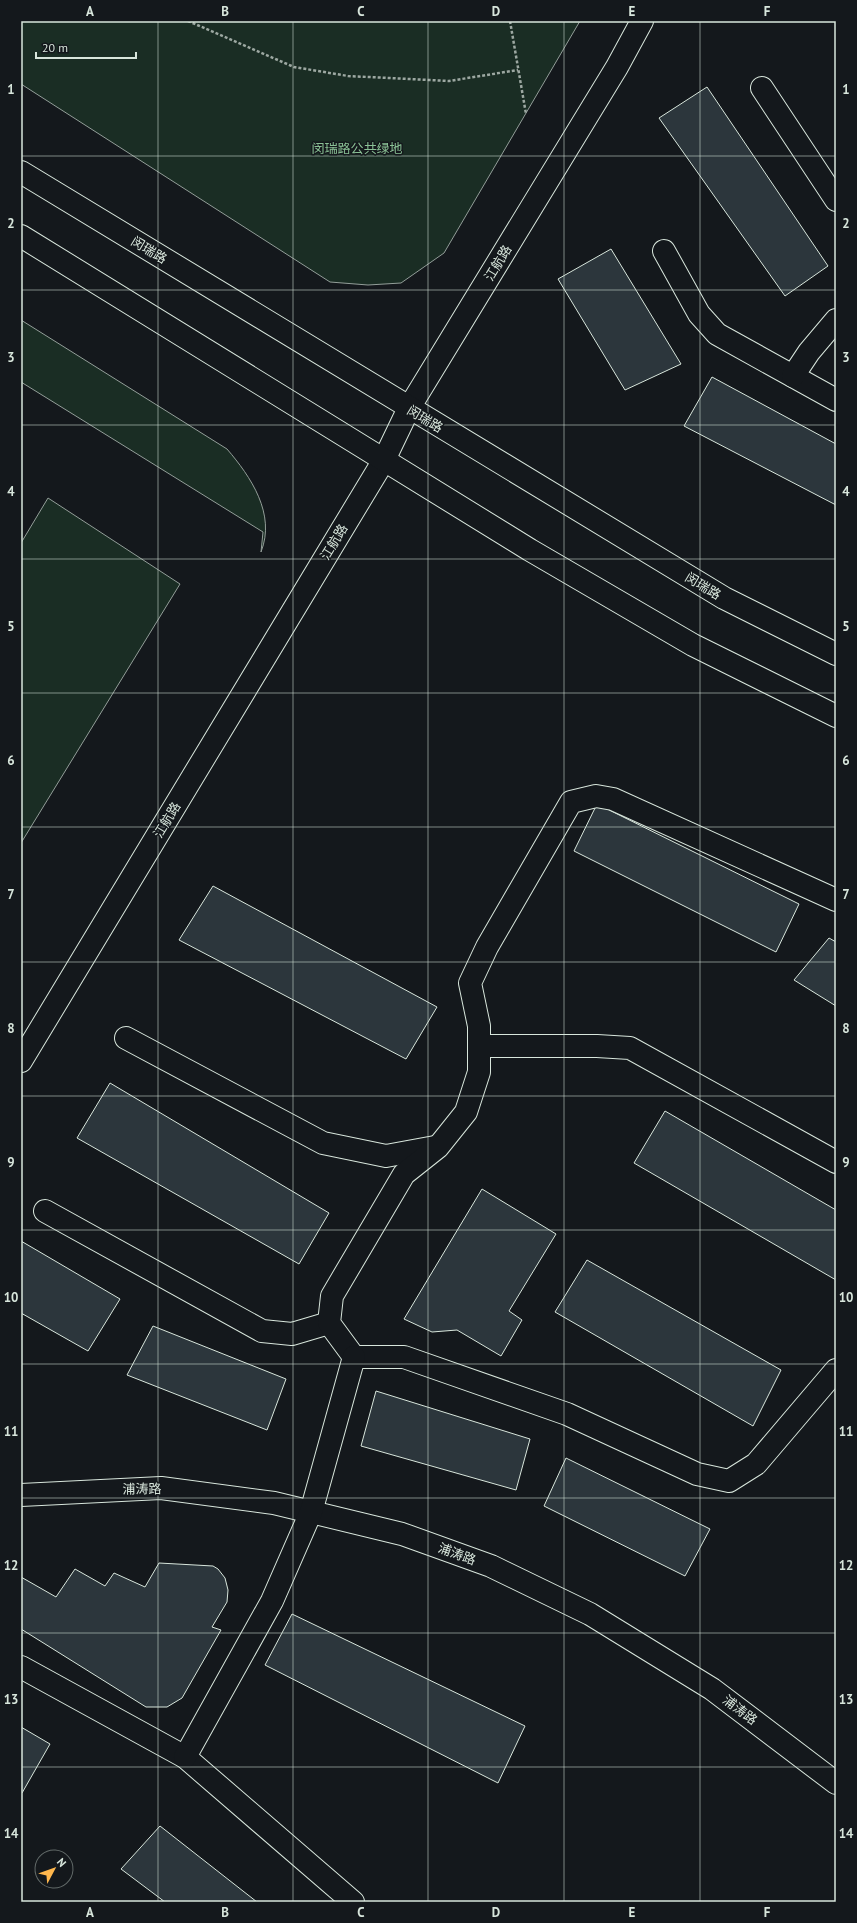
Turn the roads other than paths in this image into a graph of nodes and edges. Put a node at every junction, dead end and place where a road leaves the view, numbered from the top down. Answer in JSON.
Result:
{"nodes":[{"id":1,"x":642,"y":21,"type":"edge"},
{"id":2,"x":762,"y":88,"type":"dead end"},
{"id":3,"x":21,"y":172,"type":"edge"},
{"id":4,"x":836,"y":200,"type":"edge"},
{"id":5,"x":21,"y":236,"type":"edge"},
{"id":6,"x":664,"y":251,"type":"dead end"},
{"id":7,"x":836,"y":320,"type":"edge"},
{"id":8,"x":793,"y":376,"type":"junction"},
{"id":9,"x":836,"y":400,"type":"edge"},
{"id":10,"x":409,"y":408,"type":"junction"},
{"id":11,"x":384,"y":460,"type":"junction"},
{"id":12,"x":836,"y":654,"type":"edge"},
{"id":13,"x":836,"y":716,"type":"edge"},
{"id":14,"x":836,"y":900,"type":"edge"},
{"id":15,"x":126,"y":1038,"type":"dead end"},
{"id":16,"x":479,"y":1046,"type":"junction"},
{"id":17,"x":21,"y":1061,"type":"edge"},
{"id":18,"x":438,"y":1147,"type":"junction"},
{"id":19,"x":836,"y":1162,"type":"edge"},
{"id":20,"x":45,"y":1211,"type":"dead end"},
{"id":21,"x":329,"y":1323,"type":"junction"},
{"id":22,"x":354,"y":1357,"type":"junction"},
{"id":23,"x":836,"y":1370,"type":"edge"},
{"id":24,"x":21,"y":1495,"type":"edge"},
{"id":25,"x":311,"y":1512,"type":"junction"},
{"id":26,"x":21,"y":1667,"type":"edge"},
{"id":27,"x":185,"y":1757,"type":"junction"},
{"id":28,"x":836,"y":1784,"type":"edge"},
{"id":29,"x":353,"y":1902,"type":"edge"}],
"edges":[{"from":1,"to":10,"type":"street","name":"江航路"},
{"from":2,"to":4,"type":"street"},
{"from":3,"to":10,"type":"street","name":"闵瑞路"},
{"from":5,"to":11,"type":"street"},
{"from":6,"to":8,"type":"street"},
{"from":7,"to":8,"type":"street"},
{"from":8,"to":9,"type":"street"},
{"from":10,"to":11,"type":"street","name":"江航路"},
{"from":10,"to":12,"type":"street","name":"闵瑞路"},
{"from":11,"to":13,"type":"street"},
{"from":11,"to":17,"type":"street","name":"江航路"},
{"from":14,"to":16,"type":"street"},
{"from":15,"to":18,"type":"street"},
{"from":16,"to":18,"type":"street"},
{"from":16,"to":19,"type":"street"},
{"from":18,"to":21,"type":"street"},
{"from":20,"to":21,"type":"street"},
{"from":21,"to":22,"type":"street"},
{"from":22,"to":23,"type":"street"},
{"from":22,"to":25,"type":"street"},
{"from":24,"to":25,"type":"street","name":"浦涛路"},
{"from":25,"to":27,"type":"street"},
{"from":25,"to":28,"type":"street","name":"浦涛路"},
{"from":26,"to":27,"type":"street"},
{"from":27,"to":29,"type":"street"}]}
